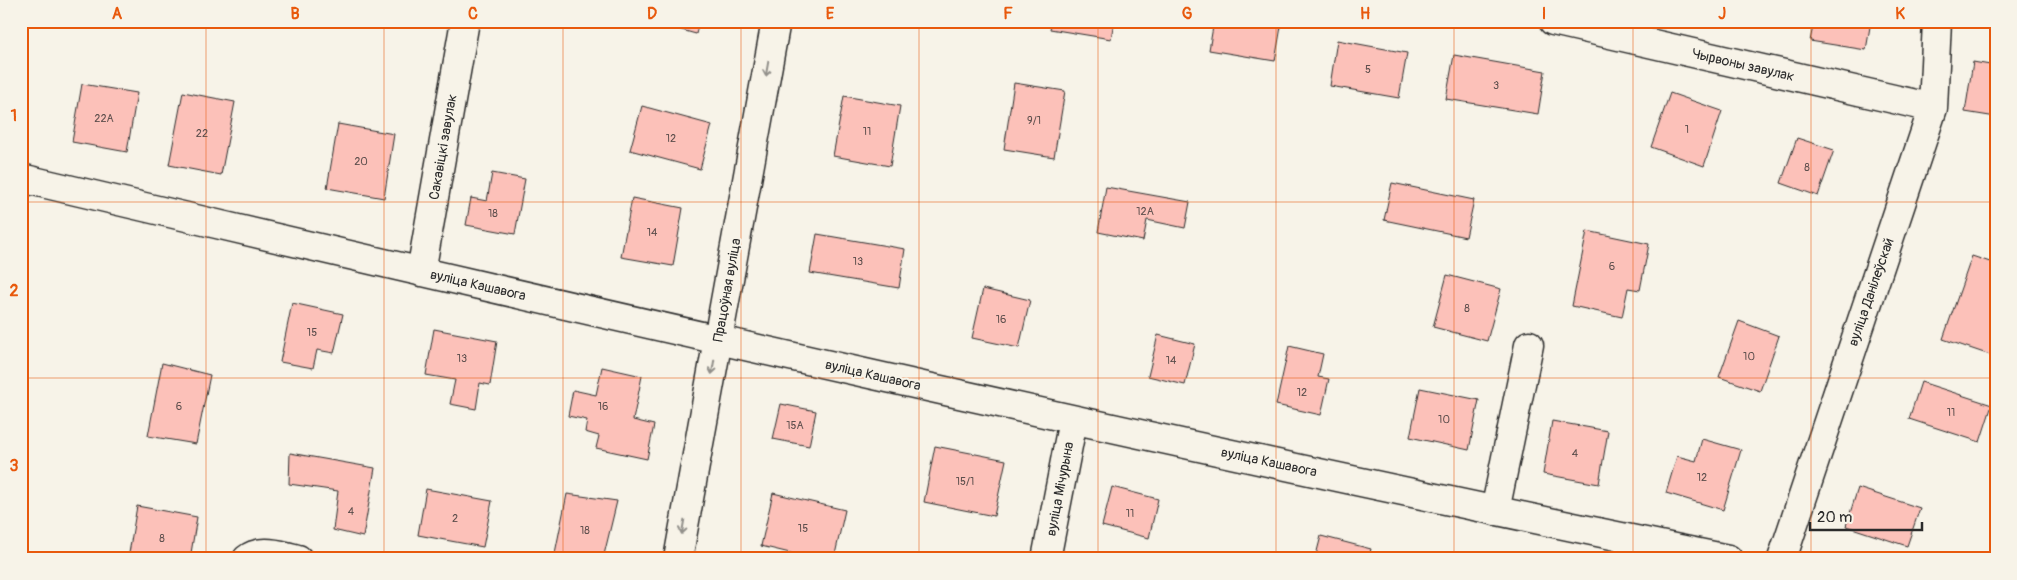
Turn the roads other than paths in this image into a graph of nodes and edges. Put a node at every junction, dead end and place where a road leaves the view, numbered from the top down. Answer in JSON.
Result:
{"nodes":[{"id":1,"x":465,"y":21,"type":"edge"},
{"id":2,"x":776,"y":21,"type":"edge"},
{"id":3,"x":1552,"y":21,"type":"edge"},
{"id":4,"x":1937,"y":21,"type":"edge"},
{"id":5,"x":1933,"y":108,"type":"junction"},
{"id":6,"x":21,"y":178,"type":"edge"},
{"id":7,"x":421,"y":272,"type":"junction"},
{"id":8,"x":718,"y":339,"type":"junction"},
{"id":9,"x":1529,"y":345,"type":"dead end"},
{"id":10,"x":1073,"y":420,"type":"junction"},
{"id":11,"x":1495,"y":511,"type":"junction"},
{"id":12,"x":247,"y":559,"type":"edge"},
{"id":13,"x":298,"y":559,"type":"edge"},
{"id":14,"x":678,"y":559,"type":"edge"},
{"id":15,"x":1046,"y":559,"type":"edge"},
{"id":16,"x":1728,"y":559,"type":"edge"},
{"id":17,"x":1782,"y":559,"type":"edge"}],
"edges":[{"from":1,"to":7,"type":"street","name":"Сакавіцкі завулак"},
{"from":2,"to":8,"type":"street","name":"Працоўная вуліца","one_way":true},
{"from":3,"to":5,"type":"street","name":"Чырвоны завулак"},
{"from":4,"to":5,"type":"street","name":"вуліца Данілеўскай"},
{"from":5,"to":17,"type":"street","name":"вуліца Данілеўскай"},
{"from":6,"to":7,"type":"street","name":"вуліца Кашавога"},
{"from":7,"to":8,"type":"street","name":"вуліца Кашавога"},
{"from":8,"to":10,"type":"street","name":"вуліца Кашавога"},
{"from":8,"to":14,"type":"street","name":"Працоўная вуліца","one_way":true},
{"from":9,"to":11,"type":"street"},
{"from":10,"to":11,"type":"street","name":"вуліца Кашавога"},
{"from":10,"to":15,"type":"street","name":"вуліца Мічурына"},
{"from":11,"to":16,"type":"street","name":"вуліца Кашавога"},
{"from":12,"to":13,"type":"street"}]}
